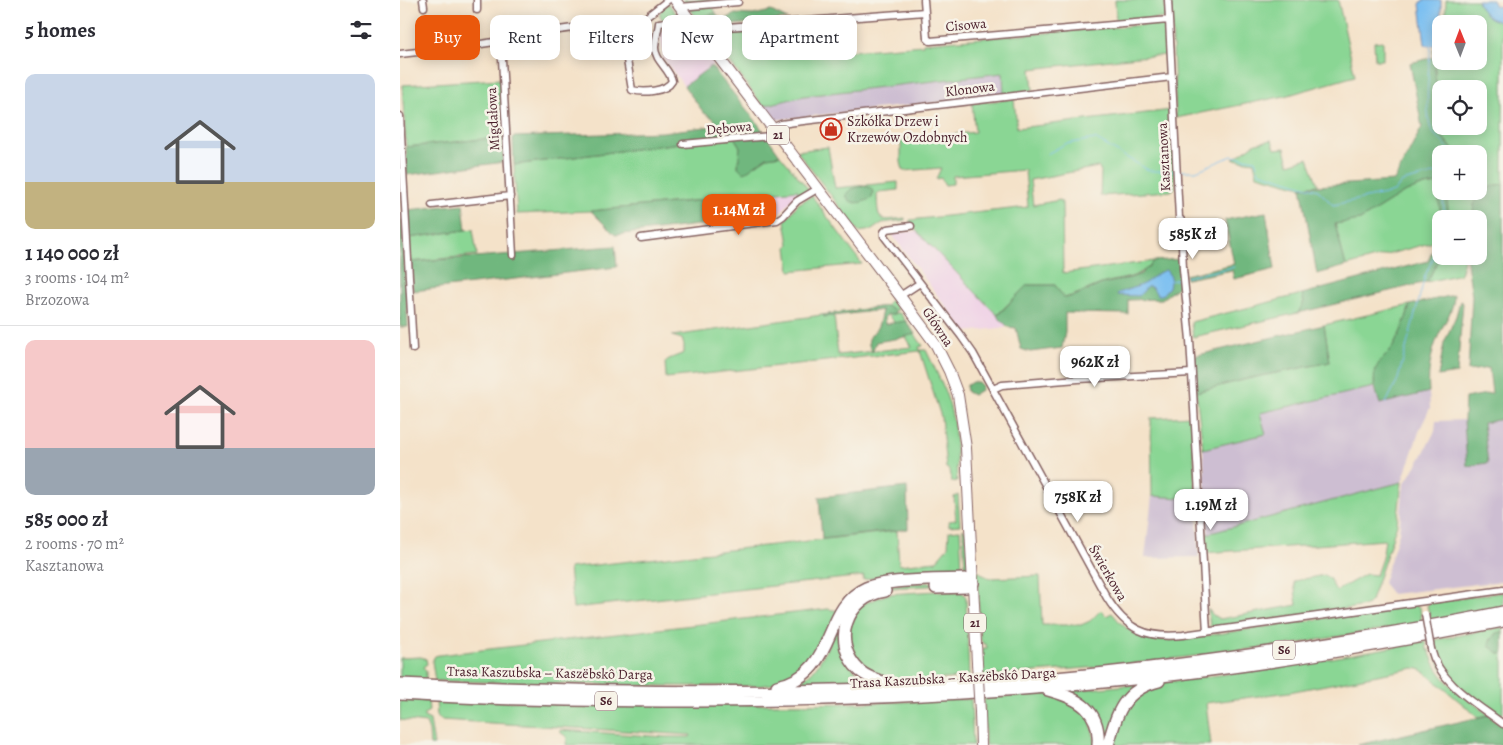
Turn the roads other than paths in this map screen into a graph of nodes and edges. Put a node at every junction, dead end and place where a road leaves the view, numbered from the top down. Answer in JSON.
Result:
{"nodes":[{"id":1,"x":477,"y":0,"type":"edge"},
{"id":2,"x":668,"y":0,"type":"edge"},
{"id":3,"x":924,"y":0,"type":"edge"},
{"id":4,"x":1168,"y":0,"type":"edge"},
{"id":5,"x":738,"y":2,"type":"dead end"},
{"id":6,"x":680,"y":7,"type":"edge"},
{"id":7,"x":477,"y":10,"type":"dead end"},
{"id":8,"x":654,"y":11,"type":"junction"},
{"id":9,"x":925,"y":12,"type":"junction"},
{"id":10,"x":1169,"y":20,"type":"junction"},
{"id":11,"x":660,"y":23,"type":"junction"},
{"id":12,"x":732,"y":27,"type":"edge"},
{"id":13,"x":560,"y":30,"type":"edge"},
{"id":14,"x":490,"y":42,"type":"edge"},
{"id":15,"x":655,"y":48,"type":"junction"},
{"id":16,"x":400,"y":54,"type":"edge"},
{"id":17,"x":502,"y":60,"type":"edge"},
{"id":18,"x":721,"y":60,"type":"edge"},
{"id":19,"x":1172,"y":77,"type":"junction"},
{"id":20,"x":400,"y":116,"type":"edge"},
{"id":21,"x":774,"y":131,"type":"junction"},
{"id":22,"x":683,"y":144,"type":"dead end"},
{"id":23,"x":819,"y":188,"type":"junction"},
{"id":24,"x":510,"y":196,"type":"junction"},
{"id":25,"x":432,"y":205,"type":"dead end"},
{"id":26,"x":911,"y":226,"type":"dead end"},
{"id":27,"x":641,"y":238,"type":"dead end"},
{"id":28,"x":513,"y":255,"type":"dead end"},
{"id":29,"x":920,"y":283,"type":"junction"},
{"id":30,"x":900,"y":296,"type":"junction"},
{"id":31,"x":414,"y":349,"type":"dead end"},
{"id":32,"x":1192,"y":373,"type":"junction"},
{"id":33,"x":993,"y":389,"type":"junction"},
{"id":34,"x":973,"y":583,"type":"junction"},
{"id":35,"x":1503,"y":590,"type":"edge"},
{"id":36,"x":1423,"y":601,"type":"junction"},
{"id":37,"x":1503,"y":612,"type":"edge"},
{"id":38,"x":1503,"y":621,"type":"edge"},
{"id":39,"x":1207,"y":632,"type":"junction"},
{"id":40,"x":1204,"y":671,"type":"junction"},
{"id":41,"x":400,"y":684,"type":"edge"},
{"id":42,"x":903,"y":688,"type":"junction"},
{"id":43,"x":1039,"y":688,"type":"junction"},
{"id":44,"x":729,"y":691,"type":"junction"},
{"id":45,"x":400,"y":694,"type":"edge"},
{"id":46,"x":1503,"y":724,"type":"edge"},
{"id":47,"x":981,"y":745,"type":"edge"},
{"id":48,"x":1098,"y":745,"type":"edge"},
{"id":49,"x":1108,"y":745,"type":"edge"}],
"edges":[{"from":1,"to":7,"type":"street"},
{"from":2,"to":8,"type":"street"},
{"from":3,"to":9,"type":"street"},
{"from":4,"to":10,"type":"street","name":"Kasztanowa"},
{"from":5,"to":6,"type":"street"},
{"from":6,"to":11,"type":"street"},
{"from":8,"to":11,"type":"street"},
{"from":8,"to":13,"type":"street"},
{"from":9,"to":10,"type":"street","name":"Cisowa"},
{"from":9,"to":12,"type":"street"},
{"from":10,"to":19,"type":"street","name":"Kasztanowa"},
{"from":11,"to":15,"type":"street"},
{"from":14,"to":16,"type":"street"},
{"from":15,"to":15,"type":"street"},
{"from":17,"to":24,"type":"street","name":"Migdałowa"},
{"from":18,"to":21,"type":"main road","name":"Główna","number":"21"},
{"from":19,"to":21,"type":"street","name":"Klonowa"},
{"from":19,"to":32,"type":"street","name":"Kasztanowa"},
{"from":20,"to":31,"type":"street"},
{"from":21,"to":22,"type":"street","name":"Dębowa"},
{"from":21,"to":23,"type":"main road","name":"Główna","number":"21"},
{"from":23,"to":27,"type":"street"},
{"from":23,"to":30,"type":"main road","name":"Główna","number":"21"},
{"from":24,"to":25,"type":"street"},
{"from":24,"to":28,"type":"street","name":"Migdałowa"},
{"from":26,"to":29,"type":"street","name":"Świerkowa"},
{"from":29,"to":30,"type":"street"},
{"from":29,"to":33,"type":"street","name":"Świerkowa"},
{"from":30,"to":34,"type":"main road","name":"Główna","number":"21"},
{"from":32,"to":33,"type":"street"},
{"from":32,"to":39,"type":"street","name":"Kasztanowa"},
{"from":33,"to":39,"type":"street","name":"Świerkowa"},
{"from":34,"to":42,"type":"highway"},
{"from":34,"to":44,"type":"highway"},
{"from":34,"to":47,"type":"main road","name":"Główna","number":"21","bridge":true},
{"from":35,"to":36,"type":"street","name":"Świerkowa"},
{"from":36,"to":39,"type":"street","name":"Świerkowa"},
{"from":36,"to":46,"type":"street","bridge":true},
{"from":37,"to":42,"type":"highway","name":"Trasa Kaszubska – Kaszëbskô Darga","number":"S6"},
{"from":38,"to":40,"type":"highway","name":"Trasa Kaszubska – Kaszëbskô Darga","number":"S6"},
{"from":40,"to":43,"type":"highway","name":"Trasa Kaszubska – Kaszëbskô Darga","number":"S6"},
{"from":40,"to":49,"type":"highway"},
{"from":41,"to":44,"type":"highway","name":"Trasa Kaszubska – Kaszëbskô Darga","number":"S6"},
{"from":42,"to":44,"type":"highway","name":"Trasa Kaszubska – Kaszëbskô Darga","number":"S6"},
{"from":43,"to":45,"type":"highway","name":"Trasa Kaszubska – Kaszëbskô Darga","number":"S6"},
{"from":43,"to":48,"type":"highway"}]}
